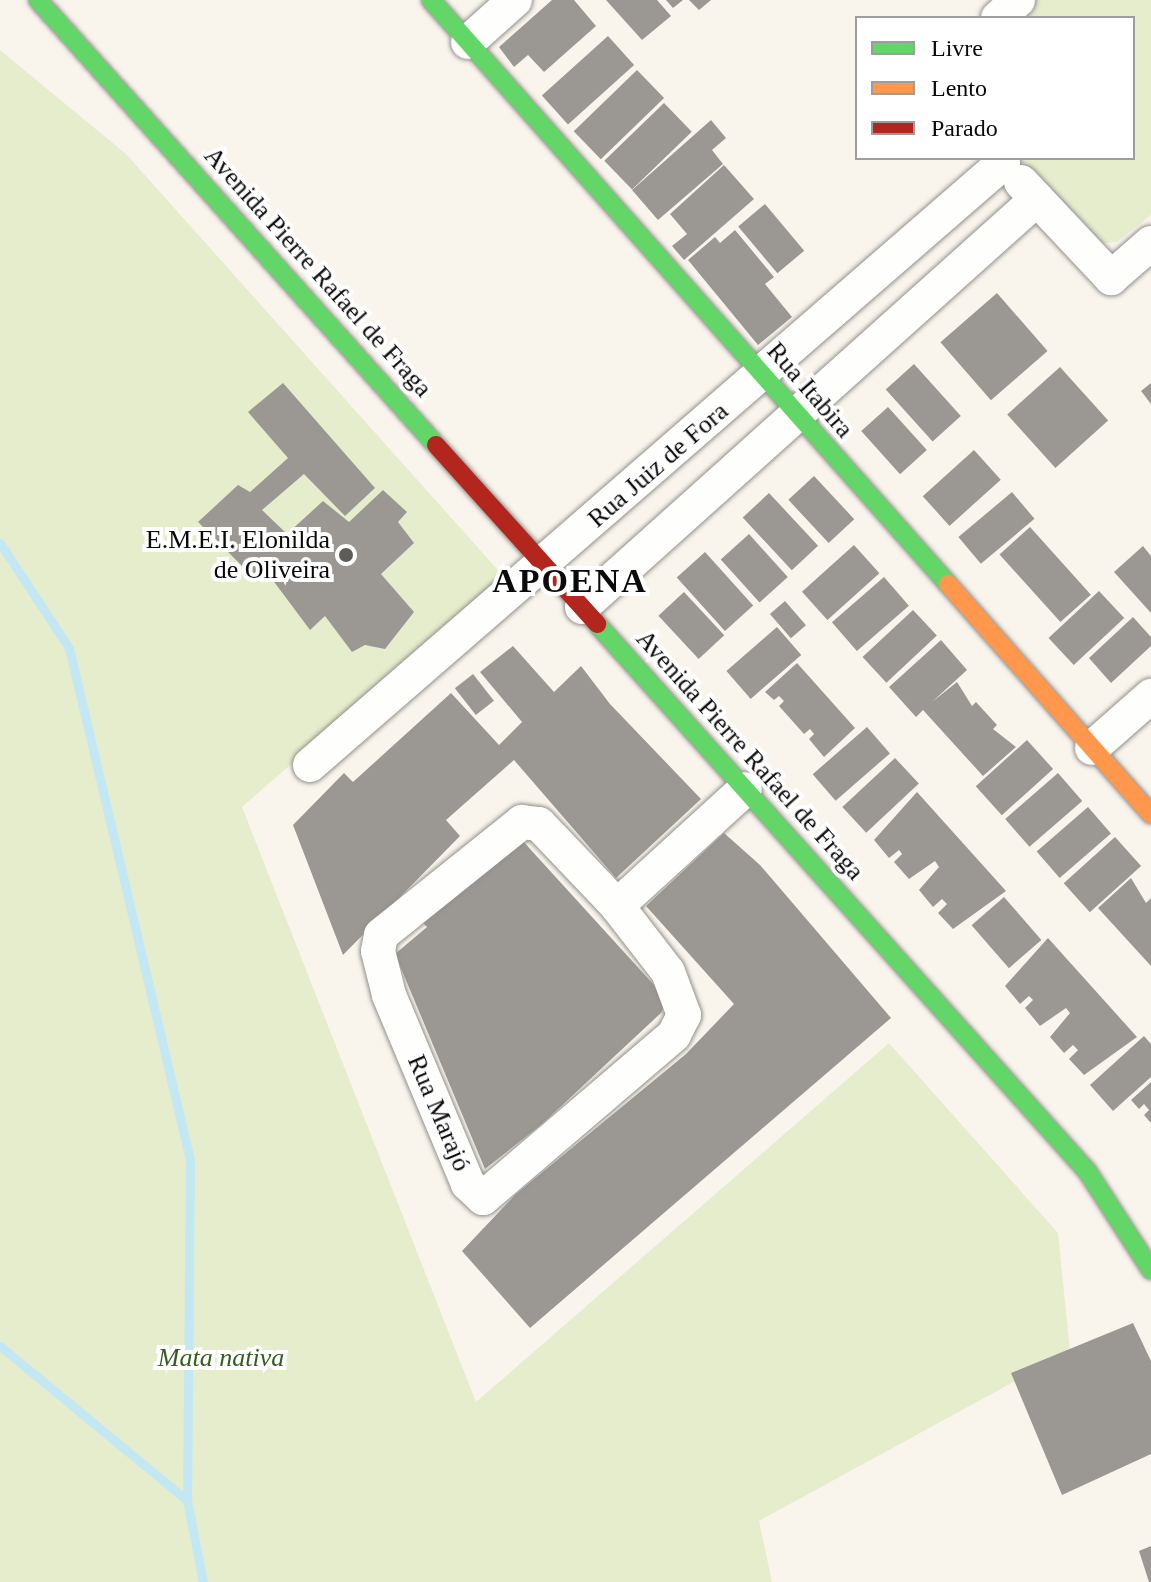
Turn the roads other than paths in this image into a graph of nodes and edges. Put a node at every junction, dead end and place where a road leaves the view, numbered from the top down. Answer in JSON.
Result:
{"nodes":[{"id":1,"x":38,"y":0,"type":"edge"},
{"id":2,"x":431,"y":0,"type":"edge"},
{"id":3,"x":515,"y":0,"type":"edge"},
{"id":4,"x":1018,"y":0,"type":"edge"},
{"id":5,"x":1000,"y":16,"type":"edge"},
{"id":6,"x":468,"y":42,"type":"junction"},
{"id":7,"x":1002,"y":160,"type":"edge"},
{"id":8,"x":1037,"y":199,"type":"junction"},
{"id":9,"x":1151,"y":243,"type":"edge"},
{"id":10,"x":762,"y":375,"type":"junction"},
{"id":11,"x":797,"y":415,"type":"junction"},
{"id":12,"x":545,"y":564,"type":"junction"},
{"id":13,"x":582,"y":607,"type":"junction"},
{"id":14,"x":1151,"y":696,"type":"edge"},
{"id":15,"x":1092,"y":748,"type":"junction"},
{"id":16,"x":310,"y":765,"type":"dead end"},
{"id":17,"x":745,"y":789,"type":"junction"},
{"id":18,"x":1151,"y":814,"type":"edge"},
{"id":19,"x":617,"y":906,"type":"junction"},
{"id":20,"x":1151,"y":1270,"type":"edge"}],
"edges":[{"from":1,"to":12,"type":"street","name":"Avenida Pierre Rafael de Fraga"},
{"from":2,"to":6,"type":"street","name":"Rua Itabira"},
{"from":3,"to":6,"type":"street"},
{"from":4,"to":5,"type":"street"},
{"from":6,"to":10,"type":"street","name":"Rua Itabira"},
{"from":7,"to":8,"type":"street"},
{"from":7,"to":10,"type":"street","name":"Rua Juiz de Fora"},
{"from":8,"to":9,"type":"street"},
{"from":8,"to":11,"type":"street","name":"Rua Juiz de Fora"},
{"from":10,"to":11,"type":"street","name":"Rua Itabira"},
{"from":10,"to":12,"type":"street","name":"Rua Juiz de Fora"},
{"from":11,"to":13,"type":"street","name":"Rua Juiz de Fora"},
{"from":11,"to":15,"type":"street","name":"Rua Itabira"},
{"from":12,"to":13,"type":"street","name":"Avenida Pierre Rafael de Fraga"},
{"from":12,"to":16,"type":"street","name":"Rua Juiz de Fora"},
{"from":13,"to":17,"type":"street","name":"Avenida Pierre Rafael de Fraga"},
{"from":14,"to":15,"type":"street"},
{"from":15,"to":18,"type":"street","name":"Rua Itabira"},
{"from":17,"to":19,"type":"street"},
{"from":17,"to":20,"type":"street","name":"Avenida Pierre Rafael de Fraga"},
{"from":19,"to":19,"type":"street","name":"Rua Marajó"}]}
